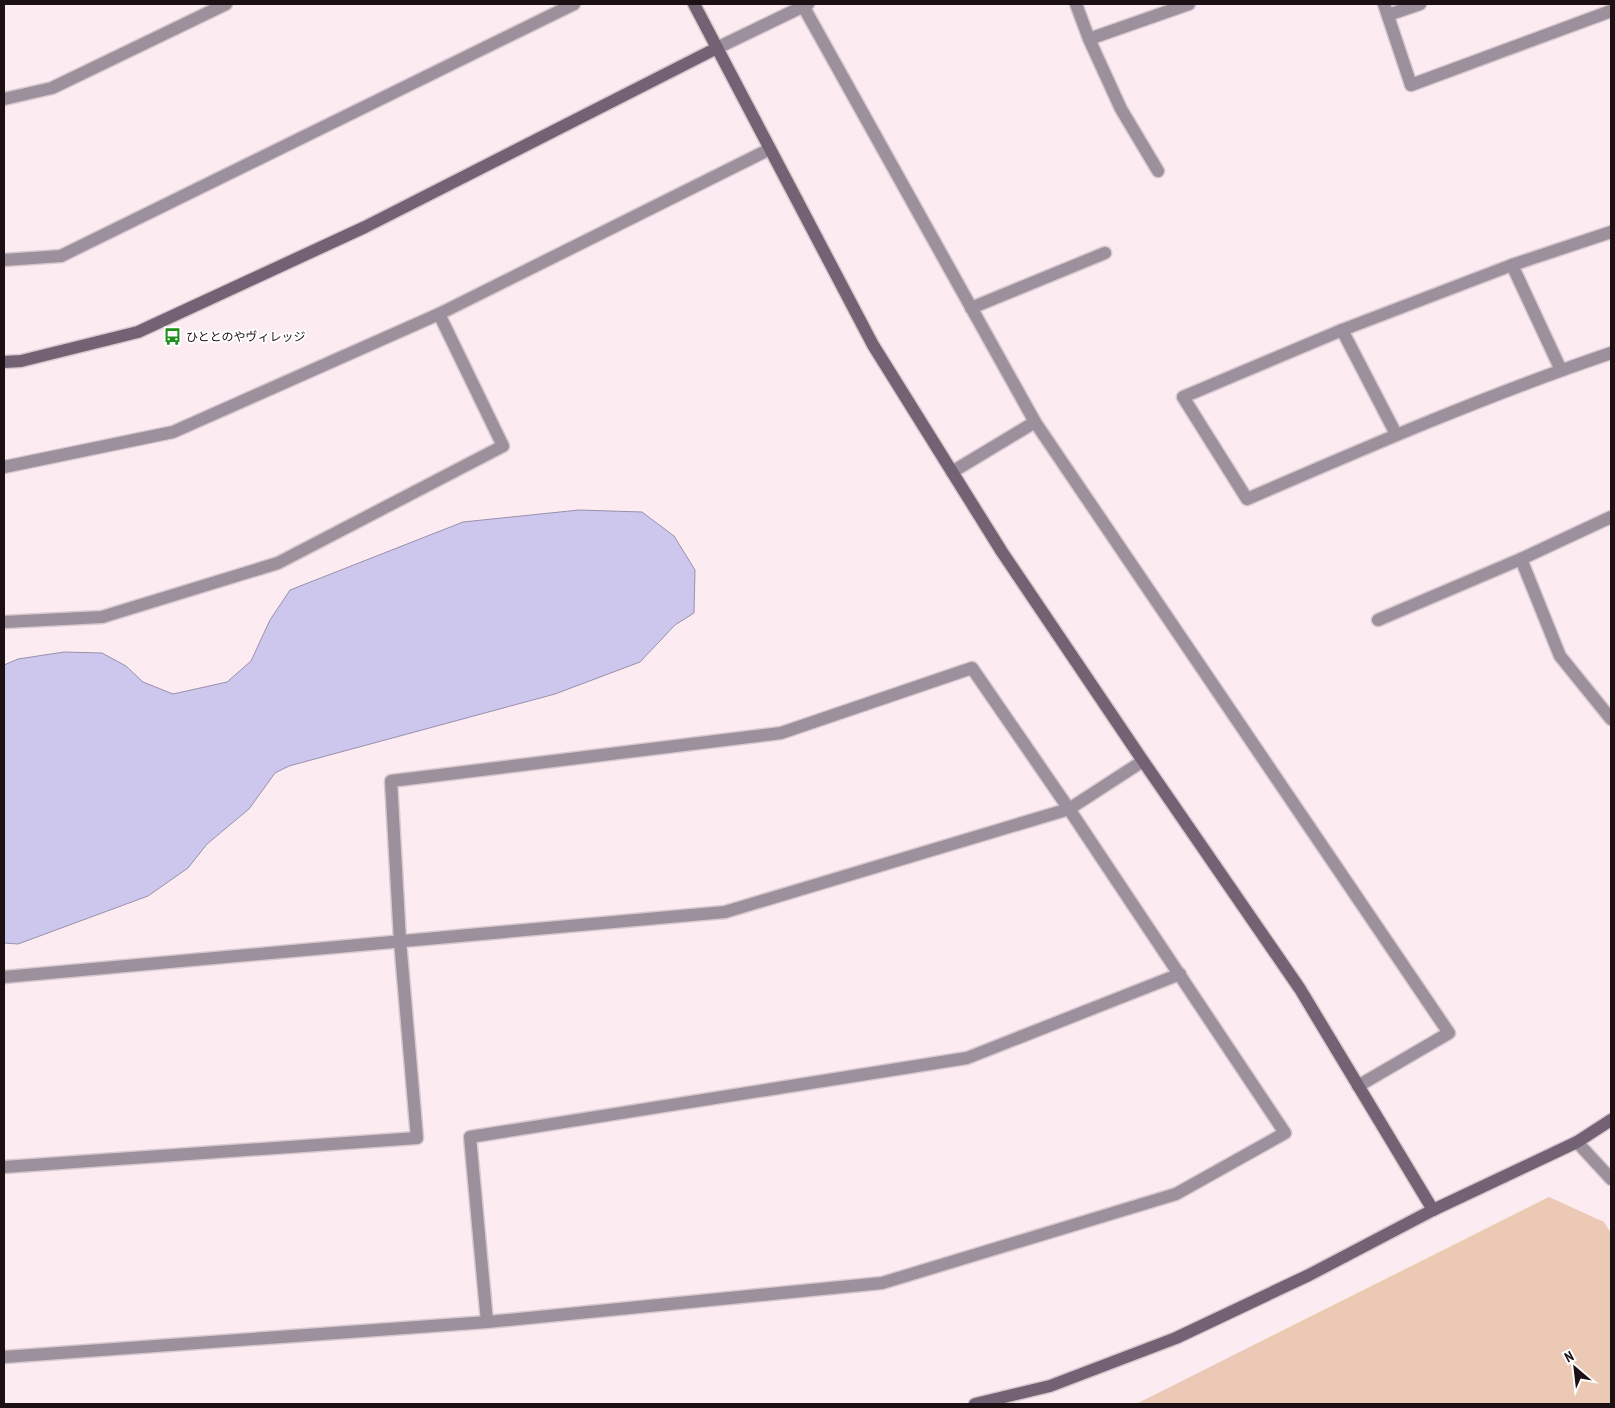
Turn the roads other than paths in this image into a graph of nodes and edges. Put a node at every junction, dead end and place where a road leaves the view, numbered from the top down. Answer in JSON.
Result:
{"nodes":[{"id":1,"x":226,"y":4,"type":"edge"},
{"id":2,"x":574,"y":4,"type":"edge"},
{"id":3,"x":694,"y":4,"type":"edge"},
{"id":4,"x":1076,"y":4,"type":"edge"},
{"id":5,"x":1189,"y":4,"type":"edge"},
{"id":6,"x":1420,"y":4,"type":"edge"},
{"id":7,"x":804,"y":5,"type":"edge"},
{"id":8,"x":1386,"y":9,"type":"edge"},
{"id":9,"x":1611,"y":11,"type":"edge"},
{"id":10,"x":1089,"y":38,"type":"junction"},
{"id":11,"x":717,"y":48,"type":"junction"},
{"id":12,"x":4,"y":99,"type":"edge"},
{"id":13,"x":770,"y":149,"type":"junction"},
{"id":14,"x":1158,"y":171,"type":"dead end"},
{"id":15,"x":1611,"y":232,"type":"edge"},
{"id":16,"x":1105,"y":253,"type":"dead end"},
{"id":17,"x":4,"y":260,"type":"edge"},
{"id":18,"x":1512,"y":266,"type":"junction"},
{"id":19,"x":971,"y":308,"type":"junction"},
{"id":20,"x":439,"y":314,"type":"junction"},
{"id":21,"x":1342,"y":330,"type":"junction"},
{"id":22,"x":1611,"y":353,"type":"edge"},
{"id":23,"x":4,"y":362,"type":"edge"},
{"id":24,"x":1561,"y":370,"type":"junction"},
{"id":25,"x":1035,"y":422,"type":"junction"},
{"id":26,"x":1396,"y":434,"type":"junction"},
{"id":27,"x":4,"y":467,"type":"edge"},
{"id":28,"x":952,"y":472,"type":"junction"},
{"id":29,"x":1611,"y":518,"type":"edge"},
{"id":30,"x":1521,"y":559,"type":"junction"},
{"id":31,"x":1378,"y":620,"type":"dead end"},
{"id":32,"x":4,"y":622,"type":"edge"},
{"id":33,"x":1611,"y":719,"type":"edge"},
{"id":34,"x":1143,"y":761,"type":"junction"},
{"id":35,"x":1069,"y":809,"type":"junction"},
{"id":36,"x":400,"y":941,"type":"junction"},
{"id":37,"x":1180,"y":974,"type":"junction"},
{"id":38,"x":4,"y":977,"type":"edge"},
{"id":39,"x":1358,"y":1086,"type":"junction"},
{"id":40,"x":1611,"y":1120,"type":"edge"},
{"id":41,"x":1577,"y":1142,"type":"junction"},
{"id":42,"x":4,"y":1167,"type":"edge"},
{"id":43,"x":1611,"y":1179,"type":"edge"},
{"id":44,"x":1433,"y":1210,"type":"junction"},
{"id":45,"x":487,"y":1322,"type":"junction"},
{"id":46,"x":4,"y":1357,"type":"edge"},
{"id":47,"x":975,"y":1404,"type":"edge"}],
"edges":[{"from":1,"to":12,"type":"street"},
{"from":2,"to":17,"type":"street"},
{"from":3,"to":11,"type":"street"},
{"from":4,"to":10,"type":"street"},
{"from":5,"to":10,"type":"street"},
{"from":6,"to":8,"type":"street"},
{"from":7,"to":11,"type":"street"},
{"from":7,"to":19,"type":"street"},
{"from":8,"to":9,"type":"street"},
{"from":10,"to":14,"type":"street"},
{"from":11,"to":13,"type":"street"},
{"from":11,"to":23,"type":"street"},
{"from":13,"to":20,"type":"street"},
{"from":13,"to":28,"type":"street"},
{"from":15,"to":18,"type":"street"},
{"from":16,"to":19,"type":"street"},
{"from":18,"to":21,"type":"street"},
{"from":18,"to":24,"type":"street"},
{"from":19,"to":25,"type":"street"},
{"from":20,"to":27,"type":"street"},
{"from":20,"to":32,"type":"street"},
{"from":21,"to":26,"type":"street"},
{"from":21,"to":26,"type":"street"},
{"from":22,"to":24,"type":"street"},
{"from":24,"to":26,"type":"street"},
{"from":25,"to":28,"type":"street"},
{"from":25,"to":39,"type":"street"},
{"from":28,"to":34,"type":"street"},
{"from":29,"to":30,"type":"street"},
{"from":30,"to":31,"type":"street"},
{"from":30,"to":33,"type":"street"},
{"from":34,"to":35,"type":"street"},
{"from":34,"to":39,"type":"street"},
{"from":35,"to":36,"type":"street"},
{"from":35,"to":36,"type":"street"},
{"from":35,"to":37,"type":"street"},
{"from":36,"to":38,"type":"street"},
{"from":36,"to":42,"type":"street"},
{"from":37,"to":45,"type":"street"},
{"from":37,"to":45,"type":"street"},
{"from":39,"to":44,"type":"street"},
{"from":40,"to":41,"type":"street"},
{"from":41,"to":43,"type":"street"},
{"from":41,"to":44,"type":"street"},
{"from":44,"to":47,"type":"street"},
{"from":45,"to":46,"type":"street"}]}
